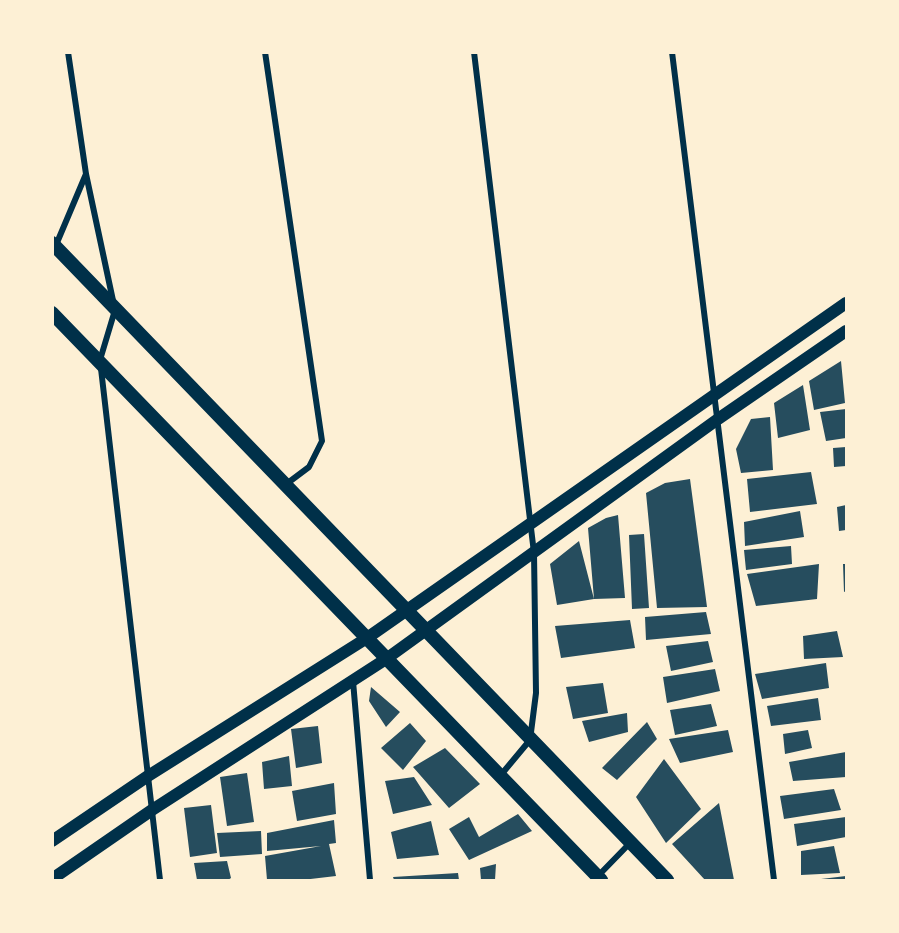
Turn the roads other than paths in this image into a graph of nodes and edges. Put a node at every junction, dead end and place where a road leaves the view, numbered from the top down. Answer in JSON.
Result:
{"nodes":[{"id":1,"x":68,"y":52,"type":"edge"},
{"id":2,"x":266,"y":52,"type":"edge"},
{"id":3,"x":474,"y":52,"type":"edge"},
{"id":4,"x":672,"y":52,"type":"edge"},
{"id":5,"x":86,"y":174,"type":"junction"},
{"id":6,"x":54,"y":247,"type":"edge"},
{"id":7,"x":846,"y":303,"type":"edge"},
{"id":8,"x":115,"y":310,"type":"junction"},
{"id":9,"x":52,"y":313,"type":"edge"},
{"id":10,"x":846,"y":331,"type":"edge"},
{"id":11,"x":100,"y":360,"type":"junction"},
{"id":12,"x":714,"y":393,"type":"junction"},
{"id":13,"x":718,"y":419,"type":"junction"},
{"id":14,"x":285,"y":485,"type":"junction"},
{"id":15,"x":530,"y":523,"type":"junction"},
{"id":16,"x":534,"y":553,"type":"junction"},
{"id":17,"x":406,"y":611,"type":"junction"},
{"id":18,"x":426,"y":629,"type":"junction"},
{"id":19,"x":367,"y":638,"type":"junction"},
{"id":20,"x":386,"y":659,"type":"junction"},
{"id":21,"x":353,"y":681,"type":"junction"},
{"id":22,"x":530,"y":740,"type":"junction"},
{"id":23,"x":148,"y":776,"type":"junction"},
{"id":24,"x":500,"y":776,"type":"junction"},
{"id":25,"x":152,"y":810,"type":"junction"},
{"id":26,"x":52,"y":841,"type":"edge"},
{"id":27,"x":630,"y":842,"type":"junction"},
{"id":28,"x":52,"y":879,"type":"edge"},
{"id":29,"x":598,"y":879,"type":"edge"},
{"id":30,"x":160,"y":880,"type":"edge"},
{"id":31,"x":370,"y":880,"type":"edge"},
{"id":32,"x":667,"y":880,"type":"edge"},
{"id":33,"x":774,"y":880,"type":"edge"}],
"edges":[{"from":1,"to":5,"type":"street"},
{"from":2,"to":14,"type":"street"},
{"from":3,"to":15,"type":"street"},
{"from":4,"to":12,"type":"street"},
{"from":5,"to":6,"type":"street"},
{"from":5,"to":8,"type":"street"},
{"from":6,"to":8,"type":"highway"},
{"from":7,"to":12,"type":"main road"},
{"from":8,"to":11,"type":"street"},
{"from":8,"to":14,"type":"highway"},
{"from":9,"to":11,"type":"highway"},
{"from":10,"to":13,"type":"main road"},
{"from":11,"to":19,"type":"highway"},
{"from":11,"to":23,"type":"street"},
{"from":12,"to":13,"type":"street"},
{"from":12,"to":15,"type":"main road"},
{"from":13,"to":16,"type":"main road"},
{"from":13,"to":33,"type":"street"},
{"from":14,"to":17,"type":"highway"},
{"from":15,"to":16,"type":"street"},
{"from":15,"to":17,"type":"main road"},
{"from":16,"to":18,"type":"main road"},
{"from":16,"to":22,"type":"street"},
{"from":17,"to":18,"type":"highway"},
{"from":17,"to":19,"type":"main road"},
{"from":18,"to":20,"type":"main road"},
{"from":18,"to":22,"type":"highway"},
{"from":19,"to":20,"type":"highway"},
{"from":19,"to":23,"type":"main road"},
{"from":20,"to":21,"type":"main road"},
{"from":20,"to":24,"type":"highway"},
{"from":21,"to":25,"type":"main road"},
{"from":21,"to":31,"type":"street"},
{"from":22,"to":24,"type":"street"},
{"from":22,"to":27,"type":"highway"},
{"from":23,"to":25,"type":"street"},
{"from":23,"to":26,"type":"main road"},
{"from":24,"to":29,"type":"highway"},
{"from":25,"to":28,"type":"main road"},
{"from":25,"to":30,"type":"street"},
{"from":27,"to":29,"type":"street"},
{"from":27,"to":32,"type":"highway"}]}
